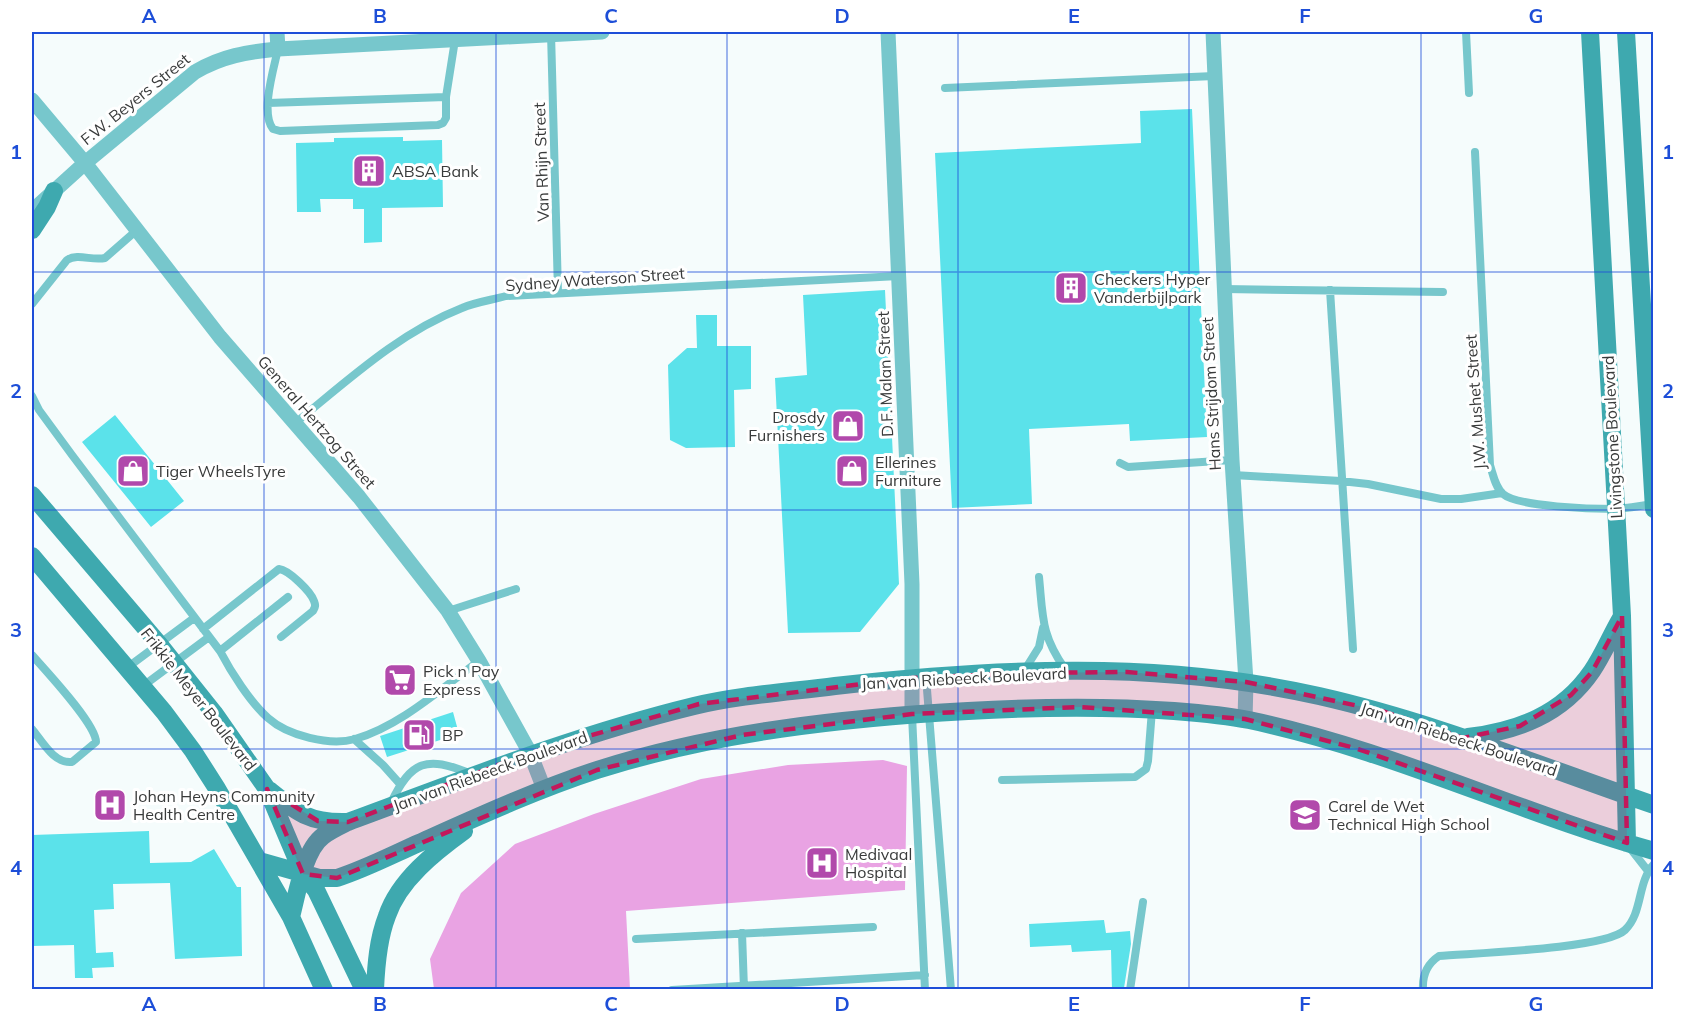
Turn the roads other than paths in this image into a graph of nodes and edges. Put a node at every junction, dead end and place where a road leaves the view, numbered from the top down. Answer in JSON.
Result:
{"nodes":[{"id":1,"x":277,"y":32,"type":"edge"},
{"id":2,"x":602,"y":32,"type":"edge"},
{"id":3,"x":888,"y":32,"type":"edge"},
{"id":4,"x":1213,"y":32,"type":"edge"},
{"id":5,"x":1466,"y":32,"type":"edge"},
{"id":6,"x":1581,"y":32,"type":"edge"},
{"id":7,"x":1626,"y":32,"type":"edge"},
{"id":8,"x":551,"y":33,"type":"edge"},
{"id":9,"x":455,"y":36,"type":"edge"},
{"id":10,"x":1590,"y":41,"type":"edge"},
{"id":11,"x":278,"y":49,"type":"junction"},
{"id":12,"x":1214,"y":76,"type":"junction"},
{"id":13,"x":945,"y":88,"type":"dead end"},
{"id":14,"x":1469,"y":93,"type":"dead end"},
{"id":15,"x":446,"y":97,"type":"junction"},
{"id":16,"x":32,"y":100,"type":"edge"},
{"id":17,"x":268,"y":103,"type":"junction"},
{"id":18,"x":1475,"y":152,"type":"dead end"},
{"id":19,"x":85,"y":163,"type":"junction"},
{"id":20,"x":54,"y":192,"type":"junction"},
{"id":21,"x":32,"y":211,"type":"edge"},
{"id":22,"x":32,"y":230,"type":"edge"},
{"id":23,"x":137,"y":230,"type":"junction"},
{"id":24,"x":899,"y":276,"type":"junction"},
{"id":25,"x":1224,"y":289,"type":"junction"},
{"id":26,"x":1330,"y":290,"type":"junction"},
{"id":27,"x":558,"y":292,"type":"junction"},
{"id":28,"x":1443,"y":292,"type":"dead end"},
{"id":29,"x":32,"y":304,"type":"edge"},
{"id":30,"x":32,"y":396,"type":"edge"},
{"id":31,"x":294,"y":424,"type":"junction"},
{"id":32,"x":1120,"y":463,"type":"dead end"},
{"id":33,"x":1233,"y":468,"type":"junction"},
{"id":34,"x":1341,"y":481,"type":"junction"},
{"id":35,"x":1502,"y":493,"type":"junction"},
{"id":36,"x":32,"y":495,"type":"edge"},
{"id":37,"x":1653,"y":504,"type":"edge"},
{"id":38,"x":1617,"y":508,"type":"junction"},
{"id":39,"x":1653,"y":509,"type":"edge"},
{"id":40,"x":32,"y":556,"type":"edge"},
{"id":41,"x":1040,"y":577,"type":"dead end"},
{"id":42,"x":516,"y":589,"type":"dead end"},
{"id":43,"x":288,"y":597,"type":"dead end"},
{"id":44,"x":448,"y":611,"type":"junction"},
{"id":45,"x":1622,"y":616,"type":"junction"},
{"id":46,"x":195,"y":618,"type":"junction"},
{"id":47,"x":1043,"y":628,"type":"junction"},
{"id":48,"x":203,"y":629,"type":"junction"},
{"id":49,"x":209,"y":637,"type":"junction"},
{"id":50,"x":281,"y":637,"type":"dead end"},
{"id":51,"x":159,"y":644,"type":"junction"},
{"id":52,"x":1353,"y":649,"type":"dead end"},
{"id":53,"x":220,"y":651,"type":"junction"},
{"id":54,"x":32,"y":655,"type":"edge"},
{"id":55,"x":479,"y":661,"type":"junction"},
{"id":56,"x":174,"y":663,"type":"junction"},
{"id":57,"x":126,"y":669,"type":"junction"},
{"id":58,"x":1066,"y":671,"type":"junction"},
{"id":59,"x":1024,"y":673,"type":"junction"},
{"id":60,"x":919,"y":677,"type":"junction"},
{"id":61,"x":1246,"y":682,"type":"junction"},
{"id":62,"x":141,"y":686,"type":"junction"},
{"id":63,"x":1152,"y":710,"type":"junction"},
{"id":64,"x":920,"y":714,"type":"junction"},
{"id":65,"x":1245,"y":719,"type":"junction"},
{"id":66,"x":32,"y":729,"type":"edge"},
{"id":67,"x":1463,"y":738,"type":"junction"},
{"id":68,"x":354,"y":739,"type":"junction"},
{"id":69,"x":530,"y":753,"type":"junction"},
{"id":70,"x":474,"y":775,"type":"junction"},
{"id":71,"x":1002,"y":780,"type":"dead end"},
{"id":72,"x":400,"y":784,"type":"junction"},
{"id":73,"x":267,"y":789,"type":"junction"},
{"id":74,"x":544,"y":789,"type":"junction"},
{"id":75,"x":1627,"y":796,"type":"junction"},
{"id":76,"x":1653,"y":806,"type":"edge"},
{"id":77,"x":389,"y":807,"type":"junction"},
{"id":78,"x":490,"y":812,"type":"junction"},
{"id":79,"x":348,"y":822,"type":"junction"},
{"id":80,"x":1627,"y":843,"type":"junction"},
{"id":81,"x":1653,"y":851,"type":"edge"},
{"id":82,"x":259,"y":861,"type":"junction"},
{"id":83,"x":1651,"y":867,"type":"edge"},
{"id":84,"x":303,"y":874,"type":"junction"},
{"id":85,"x":1143,"y":902,"type":"dead end"},
{"id":86,"x":291,"y":917,"type":"junction"},
{"id":87,"x":873,"y":927,"type":"dead end"},
{"id":88,"x":742,"y":933,"type":"junction"},
{"id":89,"x":636,"y":939,"type":"dead end"},
{"id":90,"x":925,"y":975,"type":"junction"},
{"id":91,"x":744,"y":987,"type":"edge"},
{"id":92,"x":324,"y":990,"type":"edge"},
{"id":93,"x":364,"y":990,"type":"edge"},
{"id":94,"x":375,"y":990,"type":"edge"},
{"id":95,"x":672,"y":990,"type":"edge"},
{"id":96,"x":926,"y":990,"type":"edge"},
{"id":97,"x":951,"y":990,"type":"edge"},
{"id":98,"x":1130,"y":990,"type":"edge"},
{"id":99,"x":1422,"y":990,"type":"edge"}],
"edges":[{"from":1,"to":11,"type":"street"},
{"from":2,"to":8,"type":"street","name":"F.W. Beyers Street"},
{"from":3,"to":24,"type":"street","name":"D.F. Malan Street"},
{"from":4,"to":12,"type":"street","name":"Hans Strijdom Street"},
{"from":5,"to":14,"type":"lane"},
{"from":6,"to":10,"type":"street"},
{"from":7,"to":37,"type":"street"},
{"from":8,"to":9,"type":"street","name":"F.W. Beyers Street"},
{"from":8,"to":27,"type":"lane","name":"Van Rhijn Street"},
{"from":9,"to":11,"type":"street","name":"F.W. Beyers Street"},
{"from":9,"to":15,"type":"lane"},
{"from":10,"to":38,"type":"street","name":"Livingstone Boulevard"},
{"from":11,"to":17,"type":"lane"},
{"from":11,"to":19,"type":"street","name":"F.W. Beyers Street"},
{"from":12,"to":13,"type":"lane"},
{"from":12,"to":25,"type":"street","name":"Hans Strijdom Street"},
{"from":15,"to":17,"type":"lane"},
{"from":15,"to":17,"type":"lane"},
{"from":16,"to":19,"type":"street","name":"General Hertzog Street"},
{"from":18,"to":35,"type":"lane","name":"J.W. Mushet Street"},
{"from":19,"to":20,"type":"street","name":"F.W. Beyers Street"},
{"from":19,"to":23,"type":"street","name":"General Hertzog Street"},
{"from":20,"to":21,"type":"street","name":"F.W. Beyers Street"},
{"from":20,"to":22,"type":"street"},
{"from":23,"to":29,"type":"lane"},
{"from":23,"to":31,"type":"street","name":"General Hertzog Street"},
{"from":24,"to":27,"type":"lane","name":"Sydney Waterson Street"},
{"from":24,"to":60,"type":"street","name":"D.F. Malan Street"},
{"from":25,"to":26,"type":"lane"},
{"from":25,"to":33,"type":"street","name":"Hans Strijdom Street"},
{"from":26,"to":28,"type":"lane"},
{"from":26,"to":34,"type":"lane"},
{"from":27,"to":31,"type":"lane","name":"Sydney Waterson Street"},
{"from":30,"to":46,"type":"lane"},
{"from":31,"to":44,"type":"street","name":"General Hertzog Street"},
{"from":32,"to":33,"type":"lane"},
{"from":33,"to":34,"type":"lane"},
{"from":33,"to":61,"type":"street","name":"Hans Strijdom Street"},
{"from":34,"to":35,"type":"lane"},
{"from":34,"to":52,"type":"lane"},
{"from":35,"to":38,"type":"lane"},
{"from":36,"to":51,"type":"street","name":"Frikkie Meyer Boulevard"},
{"from":37,"to":38,"type":"lane"},
{"from":37,"to":39,"type":"street"},
{"from":38,"to":45,"type":"street","name":"Livingstone Boulevard"},
{"from":40,"to":57,"type":"street"},
{"from":41,"to":47,"type":"lane"},
{"from":42,"to":44,"type":"lane"},
{"from":43,"to":53,"type":"lane"},
{"from":44,"to":55,"type":"street","name":"General Hertzog Street"},
{"from":45,"to":67,"type":"street"},
{"from":45,"to":75,"type":"street","name":"Livingstone Boulevard"},
{"from":46,"to":48,"type":"lane"},
{"from":46,"to":51,"type":"lane"},
{"from":47,"to":58,"type":"lane"},
{"from":47,"to":59,"type":"lane"},
{"from":48,"to":49,"type":"lane"},
{"from":48,"to":50,"type":"lane"},
{"from":49,"to":53,"type":"lane"},
{"from":49,"to":56,"type":"lane"},
{"from":51,"to":56,"type":"street","name":"Frikkie Meyer Boulevard"},
{"from":51,"to":57,"type":"lane"},
{"from":53,"to":68,"type":"lane"},
{"from":54,"to":66,"type":"lane"},
{"from":55,"to":68,"type":"lane"},
{"from":55,"to":69,"type":"street","name":"General Hertzog Street"},
{"from":56,"to":62,"type":"lane"},
{"from":56,"to":73,"type":"street","name":"Frikkie Meyer Boulevard"},
{"from":57,"to":62,"type":"street"},
{"from":58,"to":59,"type":"street","name":"Jan van Riebeeck Boulevard"},
{"from":58,"to":61,"type":"street","name":"Jan van Riebeeck Boulevard"},
{"from":59,"to":60,"type":"street","name":"Jan van Riebeeck Boulevard"},
{"from":60,"to":64,"type":"street","name":"D.F. Malan Street"},
{"from":60,"to":69,"type":"street","name":"Jan van Riebeeck Boulevard"},
{"from":61,"to":65,"type":"street","name":"Hans Strijdom Street"},
{"from":61,"to":67,"type":"street","name":"Jan van Riebeeck Boulevard"},
{"from":62,"to":82,"type":"street"},
{"from":63,"to":64,"type":"street","name":"Jan van Riebeeck Boulevard"},
{"from":63,"to":65,"type":"street","name":"Jan van Riebeeck Boulevard"},
{"from":63,"to":71,"type":"lane"},
{"from":64,"to":74,"type":"street","name":"Jan van Riebeeck Boulevard"},
{"from":64,"to":90,"type":"lane"},
{"from":64,"to":97,"type":"lane"},
{"from":65,"to":80,"type":"street","name":"Jan van Riebeeck Boulevard"},
{"from":67,"to":75,"type":"street","name":"Jan van Riebeeck Boulevard"},
{"from":68,"to":72,"type":"lane"},
{"from":69,"to":70,"type":"street","name":"Jan van Riebeeck Boulevard"},
{"from":69,"to":74,"type":"street","name":"General Hertzog Street"},
{"from":70,"to":72,"type":"lane"},
{"from":70,"to":77,"type":"street","name":"Jan van Riebeeck Boulevard"},
{"from":72,"to":77,"type":"lane"},
{"from":73,"to":79,"type":"street"},
{"from":73,"to":84,"type":"street","name":"Frikkie Meyer Boulevard"},
{"from":74,"to":78,"type":"street","name":"Jan van Riebeeck Boulevard"},
{"from":75,"to":76,"type":"street","name":"Jan van Riebeeck Boulevard"},
{"from":75,"to":80,"type":"street","name":"Livingstone Boulevard"},
{"from":77,"to":79,"type":"street","name":"Jan van Riebeeck Boulevard"},
{"from":78,"to":84,"type":"street","name":"Jan van Riebeeck Boulevard"},
{"from":78,"to":94,"type":"street"},
{"from":79,"to":84,"type":"street","name":"Jan van Riebeeck Boulevard"},
{"from":80,"to":81,"type":"street","name":"Jan van Riebeeck Boulevard"},
{"from":80,"to":83,"type":"lane"},
{"from":82,"to":84,"type":"street","name":"Jan van Riebeeck Boulevard"},
{"from":82,"to":86,"type":"street"},
{"from":83,"to":99,"type":"lane"},
{"from":84,"to":86,"type":"street","name":"Jan van Riebeeck Boulevard"},
{"from":84,"to":93,"type":"street","name":"Frikkie Meyer Boulevard"},
{"from":85,"to":98,"type":"lane"},
{"from":86,"to":92,"type":"street"},
{"from":87,"to":88,"type":"lane"},
{"from":88,"to":89,"type":"lane"},
{"from":88,"to":91,"type":"lane"},
{"from":90,"to":91,"type":"lane"},
{"from":90,"to":96,"type":"lane"},
{"from":91,"to":95,"type":"lane"}]}
